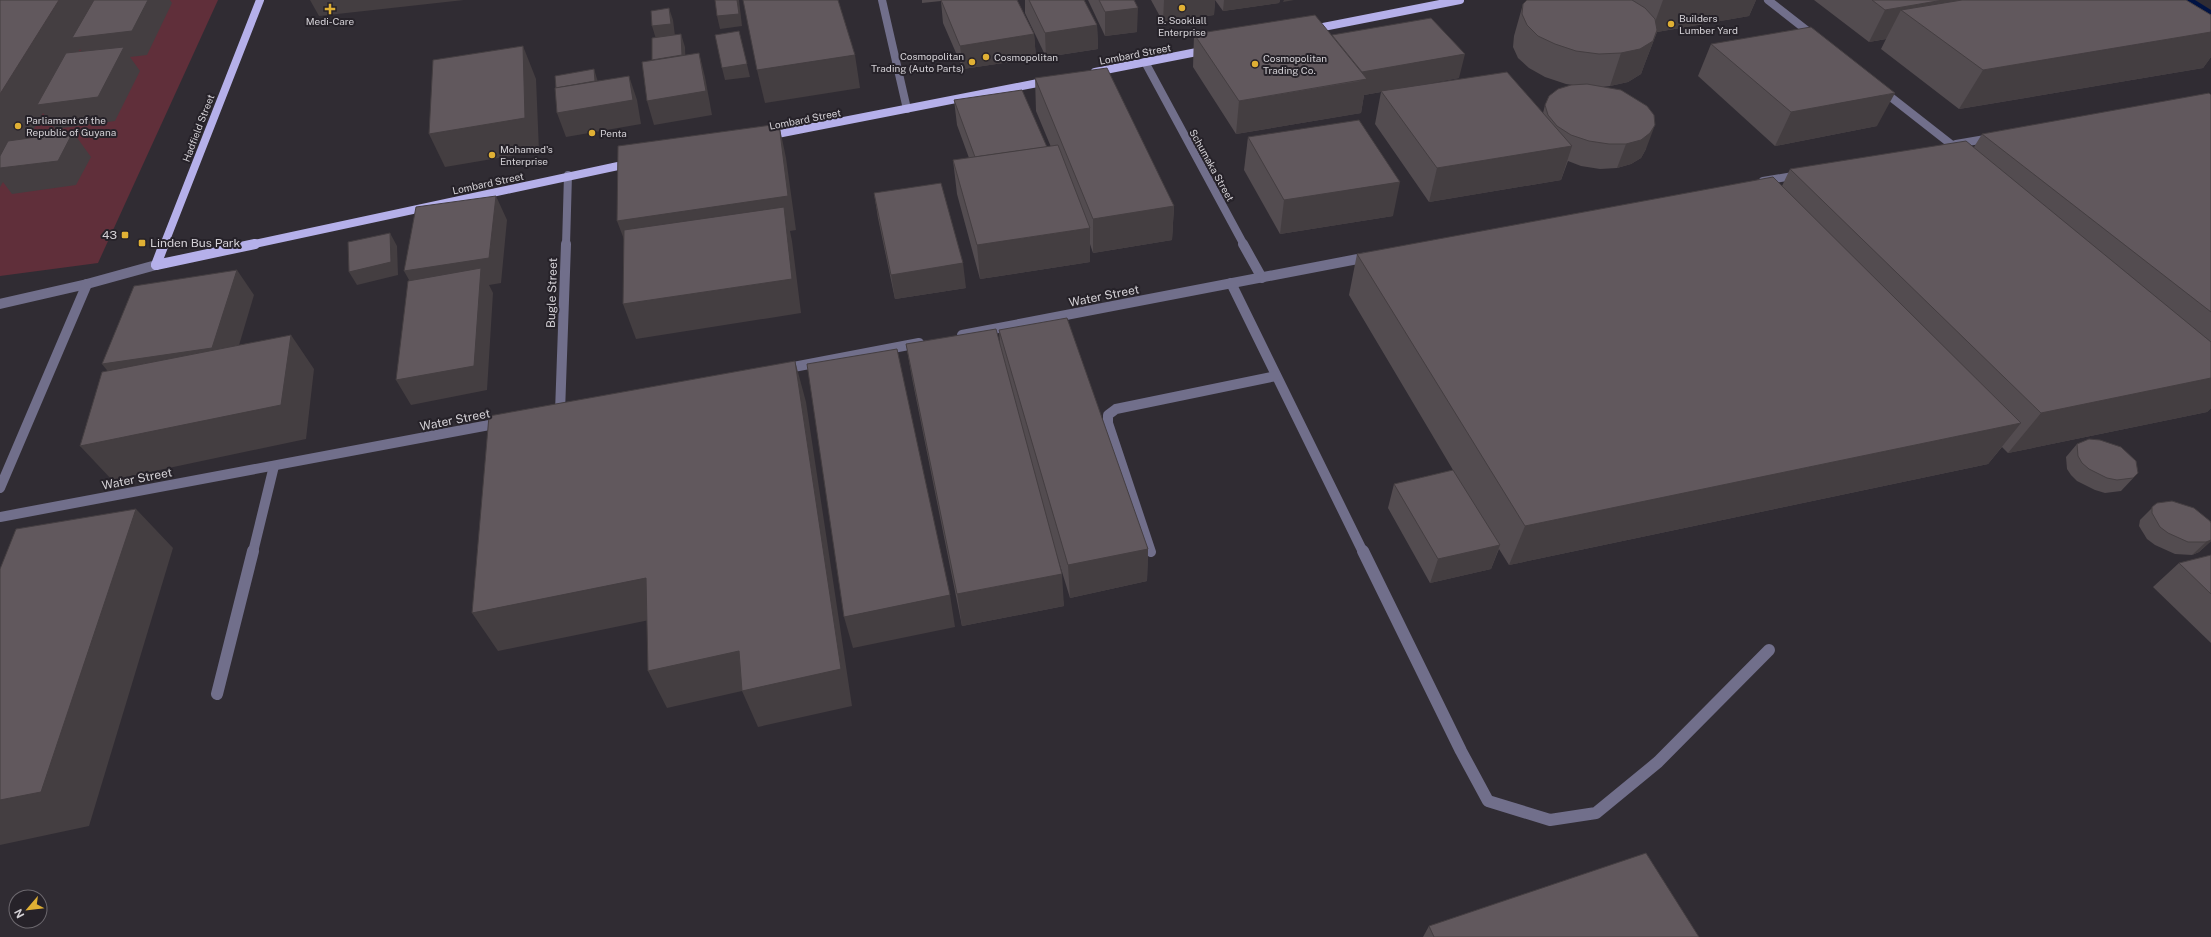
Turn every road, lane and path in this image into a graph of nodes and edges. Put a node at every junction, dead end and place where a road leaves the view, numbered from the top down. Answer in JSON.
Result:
{"nodes":[{"id":1,"x":260,"y":0,"type":"edge"},
{"id":2,"x":882,"y":0,"type":"edge"},
{"id":3,"x":1460,"y":0,"type":"edge"},
{"id":4,"x":1768,"y":0,"type":"edge"},
{"id":5,"x":1306,"y":30,"type":"edge"},
{"id":6,"x":1823,"y":44,"type":"edge"},
{"id":7,"x":1214,"y":49,"type":"edge"},
{"id":8,"x":1145,"y":62,"type":"junction"},
{"id":9,"x":1084,"y":74,"type":"edge"},
{"id":10,"x":1053,"y":80,"type":"edge"},
{"id":11,"x":1878,"y":87,"type":"edge"},
{"id":12,"x":907,"y":109,"type":"junction"},
{"id":13,"x":1997,"y":136,"type":"edge"},
{"id":14,"x":761,"y":138,"type":"edge"},
{"id":15,"x":1952,"y":145,"type":"junction"},
{"id":16,"x":1936,"y":148,"type":"edge"},
{"id":17,"x":637,"y":162,"type":"edge"},
{"id":18,"x":1810,"y":172,"type":"edge"},
{"id":19,"x":568,"y":176,"type":"junction"},
{"id":20,"x":1756,"y":183,"type":"edge"},
{"id":21,"x":1380,"y":255,"type":"edge"},
{"id":22,"x":156,"y":265,"type":"junction"},
{"id":23,"x":1262,"y":278,"type":"junction"},
{"id":24,"x":1231,"y":283,"type":"junction"},
{"id":25,"x":87,"y":284,"type":"junction"},
{"id":26,"x":0,"y":304,"type":"edge"},
{"id":27,"x":950,"y":337,"type":"edge"},
{"id":28,"x":927,"y":342,"type":"edge"},
{"id":29,"x":771,"y":372,"type":"edge"},
{"id":30,"x":1276,"y":376,"type":"junction"},
{"id":31,"x":560,"y":412,"type":"edge"},
{"id":32,"x":506,"y":422,"type":"edge"},
{"id":33,"x":274,"y":466,"type":"junction"},
{"id":34,"x":0,"y":488,"type":"edge"},
{"id":35,"x":0,"y":517,"type":"edge"},
{"id":36,"x":1151,"y":552,"type":"dead end"},
{"id":37,"x":1769,"y":650,"type":"dead end"},
{"id":38,"x":217,"y":694,"type":"dead end"}],
"edges":[{"from":1,"to":22,"type":"main road","name":"Hadfield Street"},
{"from":2,"to":12,"type":"street"},
{"from":3,"to":5,"type":"main road"},
{"from":4,"to":6,"type":"street"},
{"from":7,"to":8,"type":"main road","name":"Lombard Street"},
{"from":8,"to":9,"type":"main road","name":"Lombard Street"},
{"from":8,"to":23,"type":"street","name":"Schumaka Street"},
{"from":10,"to":12,"type":"main road","name":"Lombard Street"},
{"from":11,"to":15,"type":"street"},
{"from":12,"to":14,"type":"main road","name":"Lombard Street"},
{"from":13,"to":15,"type":"street"},
{"from":15,"to":16,"type":"street"},
{"from":17,"to":19,"type":"main road","name":"Lombard Street"},
{"from":18,"to":20,"type":"street"},
{"from":19,"to":22,"type":"main road","name":"Lombard Street"},
{"from":19,"to":31,"type":"street","name":"Bugle Street"},
{"from":21,"to":23,"type":"street","name":"Water Street"},
{"from":22,"to":25,"type":"street"},
{"from":23,"to":24,"type":"street","name":"Water Street"},
{"from":24,"to":27,"type":"street","name":"Water Street"},
{"from":24,"to":30,"type":"street"},
{"from":25,"to":26,"type":"street"},
{"from":25,"to":34,"type":"street"},
{"from":28,"to":29,"type":"street"},
{"from":30,"to":36,"type":"street"},
{"from":30,"to":37,"type":"street"},
{"from":32,"to":33,"type":"street","name":"Water Street"},
{"from":33,"to":35,"type":"street","name":"Water Street"},
{"from":33,"to":38,"type":"street"}]}
